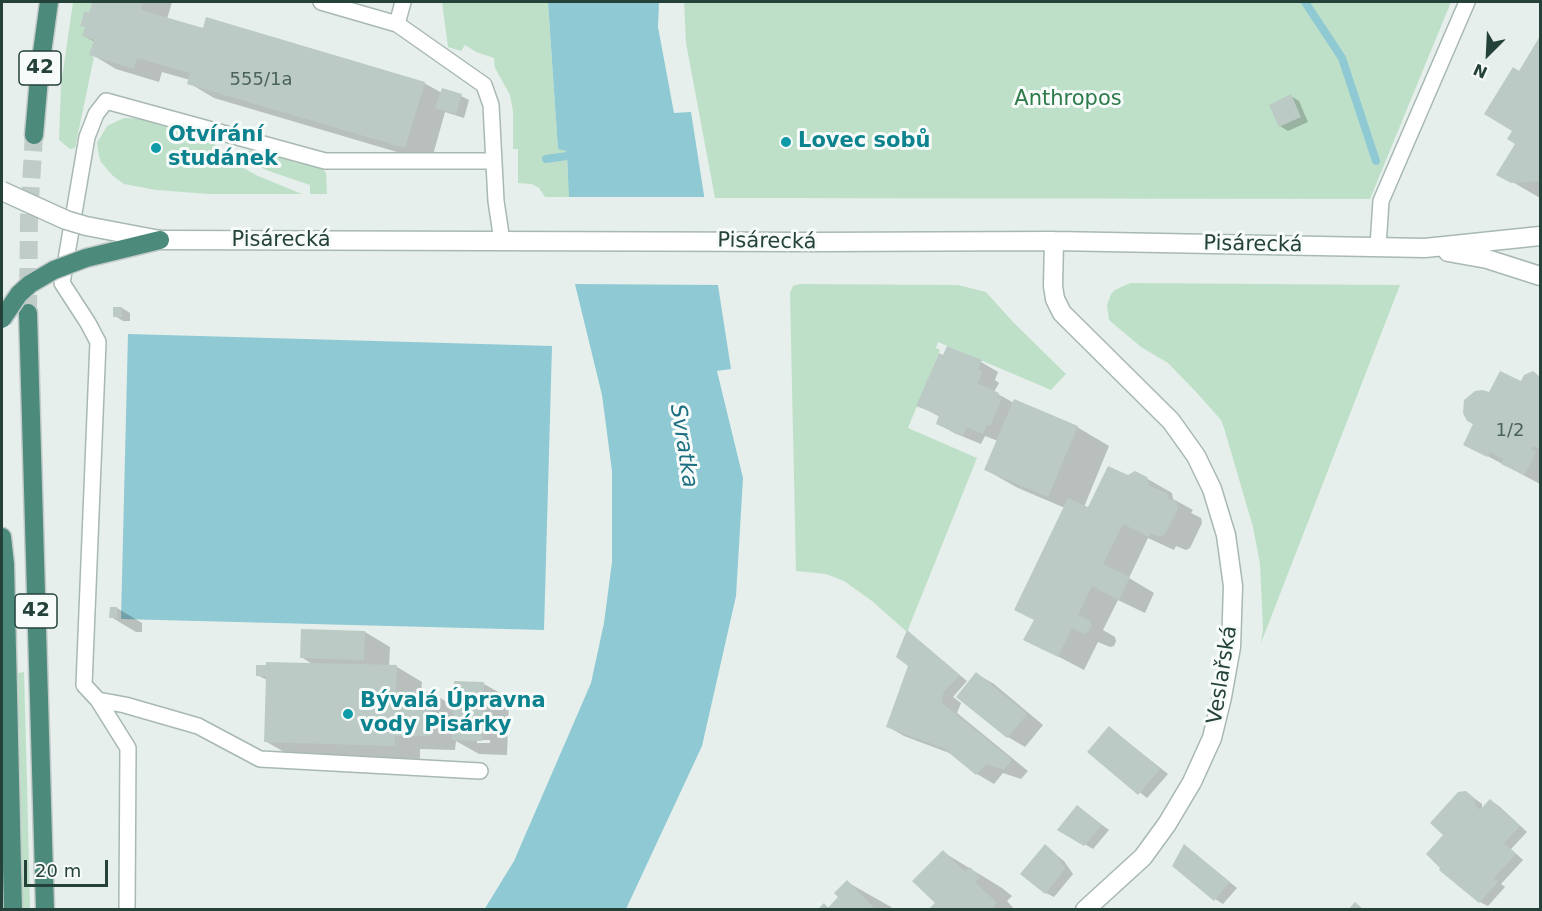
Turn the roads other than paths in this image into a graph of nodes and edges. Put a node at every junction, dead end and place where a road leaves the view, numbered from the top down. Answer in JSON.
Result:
{"nodes":[{"id":1,"x":49,"y":2,"type":"edge"},
{"id":2,"x":321,"y":2,"type":"edge"},
{"id":3,"x":403,"y":2,"type":"edge"},
{"id":4,"x":1467,"y":2,"type":"edge"},
{"id":5,"x":397,"y":24,"type":"junction"},
{"id":6,"x":34,"y":135,"type":"tunnel mouth"},
{"id":7,"x":494,"y":161,"type":"junction"},
{"id":8,"x":2,"y":191,"type":"edge"},
{"id":9,"x":1540,"y":236,"type":"edge"},
{"id":10,"x":160,"y":240,"type":"junction"},
{"id":11,"x":1054,"y":240,"type":"junction"},
{"id":12,"x":502,"y":242,"type":"junction"},
{"id":13,"x":1378,"y":246,"type":"junction"},
{"id":14,"x":1425,"y":248,"type":"junction"},
{"id":15,"x":1540,"y":276,"type":"edge"},
{"id":16,"x":28,"y":313,"type":"tunnel mouth"},
{"id":17,"x":2,"y":319,"type":"edge"},
{"id":18,"x":2,"y":537,"type":"edge"},
{"id":19,"x":98,"y":700,"type":"junction"},
{"id":20,"x":480,"y":771,"type":"dead end"},
{"id":21,"x":13,"y":909,"type":"edge"},
{"id":22,"x":45,"y":909,"type":"edge"},
{"id":23,"x":127,"y":909,"type":"edge"},
{"id":24,"x":1085,"y":909,"type":"edge"}],
"edges":[{"from":1,"to":6,"type":"highway","number":"42"},
{"from":2,"to":5,"type":"lane"},
{"from":3,"to":5,"type":"lane"},
{"from":4,"to":13,"type":"lane"},
{"from":5,"to":7,"type":"lane"},
{"from":7,"to":12,"type":"lane"},
{"from":7,"to":19,"type":"lane"},
{"from":8,"to":10,"type":"street","name":"Pisárecká","bridge":true},
{"from":9,"to":14,"type":"street","name":"Pisárecká"},
{"from":10,"to":12,"type":"street","name":"Pisárecká"},
{"from":10,"to":17,"type":"highway","bridge":true},
{"from":11,"to":12,"type":"street","name":"Pisárecká"},
{"from":11,"to":13,"type":"street","name":"Pisárecká"},
{"from":11,"to":24,"type":"street","name":"Veslařská"},
{"from":13,"to":14,"type":"street","name":"Pisárecká"},
{"from":14,"to":15,"type":"street"},
{"from":16,"to":22,"type":"highway","number":"42"},
{"from":18,"to":21,"type":"highway","number":"42"},
{"from":19,"to":20,"type":"lane"},
{"from":19,"to":23,"type":"lane"}]}
